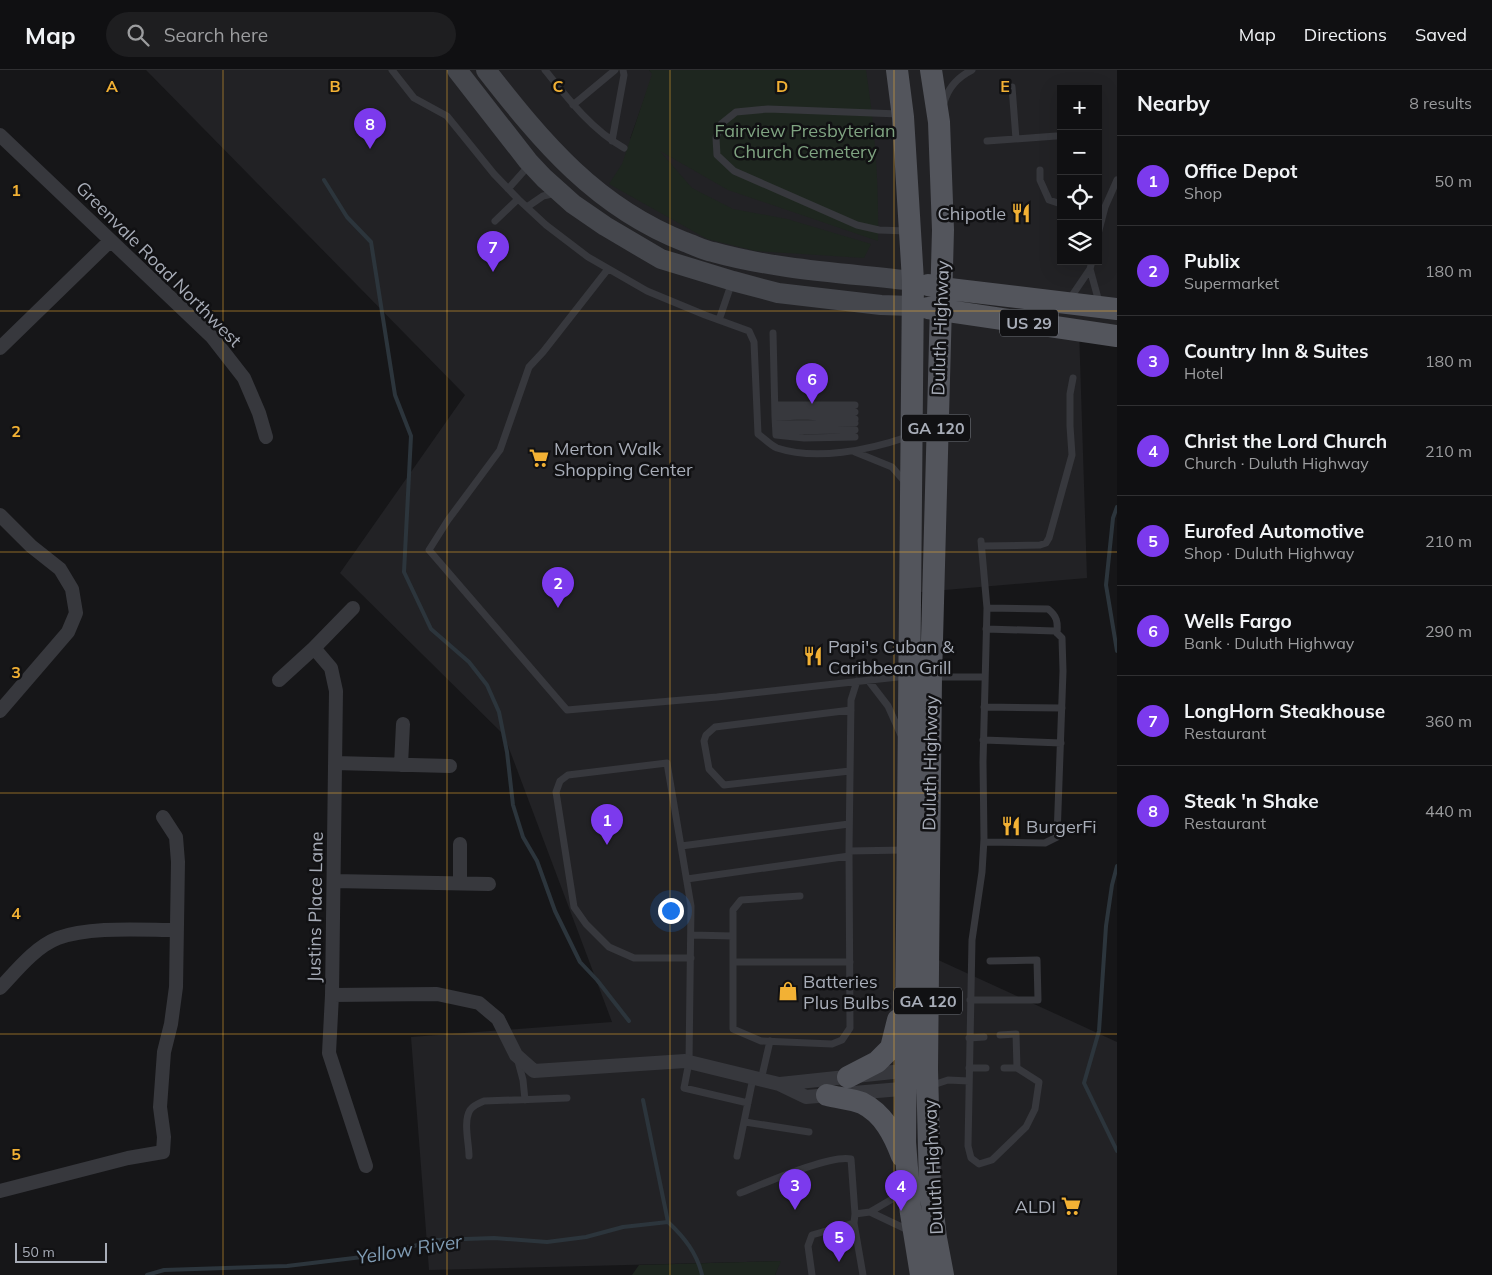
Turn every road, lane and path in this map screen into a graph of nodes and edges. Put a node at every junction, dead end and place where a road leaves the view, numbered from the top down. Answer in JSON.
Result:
{"nodes":[{"id":1,"x":392,"y":70,"type":"edge"},
{"id":2,"x":456,"y":70,"type":"edge"},
{"id":3,"x":486,"y":70,"type":"edge"},
{"id":4,"x":545,"y":70,"type":"edge"},
{"id":5,"x":615,"y":70,"type":"edge"},
{"id":6,"x":623,"y":70,"type":"edge"},
{"id":7,"x":897,"y":70,"type":"edge"},
{"id":8,"x":931,"y":70,"type":"edge"},
{"id":9,"x":972,"y":70,"type":"edge"},
{"id":10,"x":1012,"y":87,"type":"dead end"},
{"id":11,"x":573,"y":105,"type":"junction"},
{"id":12,"x":903,"y":114,"type":"junction"},
{"id":13,"x":939,"y":122,"type":"junction"},
{"id":14,"x":0,"y":135,"type":"edge"},
{"id":15,"x":1056,"y":136,"type":"dead end"},
{"id":16,"x":1016,"y":139,"type":"junction"},
{"id":17,"x":987,"y":141,"type":"dead end"},
{"id":18,"x":612,"y":142,"type":"junction"},
{"id":19,"x":624,"y":148,"type":"dead end"},
{"id":20,"x":528,"y":161,"type":"junction"},
{"id":21,"x":1040,"y":170,"type":"dead end"},
{"id":22,"x":1117,"y":180,"type":"edge"},
{"id":23,"x":508,"y":190,"type":"junction"},
{"id":24,"x":560,"y":192,"type":"junction"},
{"id":25,"x":518,"y":199,"type":"junction"},
{"id":26,"x":1057,"y":203,"type":"edge"},
{"id":27,"x":527,"y":207,"type":"junction"},
{"id":28,"x":1102,"y":212,"type":"edge"},
{"id":29,"x":495,"y":221,"type":"dead end"},
{"id":30,"x":910,"y":231,"type":"junction"},
{"id":31,"x":110,"y":241,"type":"junction"},
{"id":32,"x":1091,"y":265,"type":"edge"},
{"id":33,"x":608,"y":269,"type":"junction"},
{"id":34,"x":1090,"y":269,"type":"junction"},
{"id":35,"x":733,"y":281,"type":"junction"},
{"id":36,"x":913,"y":281,"type":"junction"},
{"id":37,"x":941,"y":288,"type":"junction"},
{"id":38,"x":1066,"y":304,"type":"junction"},
{"id":39,"x":912,"y":306,"type":"junction"},
{"id":40,"x":1109,"y":308,"type":"edge"},
{"id":41,"x":941,"y":310,"type":"junction"},
{"id":42,"x":719,"y":320,"type":"junction"},
{"id":43,"x":773,"y":333,"type":"dead end"},
{"id":44,"x":1117,"y":336,"type":"edge"},
{"id":45,"x":0,"y":348,"type":"edge"},
{"id":46,"x":1072,"y":378,"type":"dead end"},
{"id":47,"x":775,"y":418,"type":"junction"},
{"id":48,"x":855,"y":421,"type":"junction"},
{"id":49,"x":266,"y":436,"type":"dead end"},
{"id":50,"x":912,"y":436,"type":"junction"},
{"id":51,"x":855,"y":452,"type":"junction"},
{"id":52,"x":911,"y":488,"type":"junction"},
{"id":53,"x":0,"y":515,"type":"edge"},
{"id":54,"x":353,"y":608,"type":"dead end"},
{"id":55,"x":987,"y":608,"type":"junction"},
{"id":56,"x":986,"y":629,"type":"junction"},
{"id":57,"x":1057,"y":633,"type":"junction"},
{"id":58,"x":314,"y":648,"type":"junction"},
{"id":59,"x":920,"y":677,"type":"junction"},
{"id":60,"x":985,"y":677,"type":"junction"},
{"id":61,"x":280,"y":680,"type":"dead end"},
{"id":62,"x":868,"y":680,"type":"junction"},
{"id":63,"x":857,"y":681,"type":"junction"},
{"id":64,"x":984,"y":707,"type":"junction"},
{"id":65,"x":1062,"y":708,"type":"junction"},
{"id":66,"x":851,"y":710,"type":"junction"},
{"id":67,"x":0,"y":711,"type":"edge"},
{"id":68,"x":402,"y":724,"type":"dead end"},
{"id":69,"x":983,"y":740,"type":"junction"},
{"id":70,"x":1060,"y":743,"type":"junction"},
{"id":71,"x":908,"y":752,"type":"junction"},
{"id":72,"x":335,"y":763,"type":"junction"},
{"id":73,"x":401,"y":765,"type":"junction"},
{"id":74,"x":450,"y":766,"type":"dead end"},
{"id":75,"x":850,"y":771,"type":"junction"},
{"id":76,"x":164,"y":816,"type":"dead end"},
{"id":77,"x":849,"y":824,"type":"junction"},
{"id":78,"x":984,"y":842,"type":"junction"},
{"id":79,"x":460,"y":844,"type":"dead end"},
{"id":80,"x":681,"y":846,"type":"junction"},
{"id":81,"x":907,"y":850,"type":"junction"},
{"id":82,"x":849,"y":853,"type":"junction"},
{"id":83,"x":686,"y":879,"type":"junction"},
{"id":84,"x":334,"y":881,"type":"junction"},
{"id":85,"x":460,"y":883,"type":"junction"},
{"id":86,"x":489,"y":884,"type":"dead end"},
{"id":87,"x":800,"y":896,"type":"dead end"},
{"id":88,"x":177,"y":930,"type":"junction"},
{"id":89,"x":691,"y":936,"type":"junction"},
{"id":90,"x":733,"y":936,"type":"junction"},
{"id":91,"x":691,"y":958,"type":"junction"},
{"id":92,"x":990,"y":961,"type":"dead end"},
{"id":93,"x":733,"y":962,"type":"junction"},
{"id":94,"x":850,"y":962,"type":"junction"},
{"id":95,"x":0,"y":988,"type":"edge"},
{"id":96,"x":906,"y":990,"type":"junction"},
{"id":97,"x":332,"y":996,"type":"junction"},
{"id":98,"x":970,"y":1000,"type":"junction"},
{"id":99,"x":1000,"y":1035,"type":"dead end"},
{"id":100,"x":984,"y":1037,"type":"dead end"},
{"id":101,"x":969,"y":1038,"type":"junction"},
{"id":102,"x":770,"y":1041,"type":"junction"},
{"id":103,"x":516,"y":1055,"type":"junction"},
{"id":104,"x":689,"y":1062,"type":"junction"},
{"id":105,"x":969,"y":1068,"type":"junction"},
{"id":106,"x":986,"y":1068,"type":"dead end"},
{"id":107,"x":1004,"y":1068,"type":"dead end"},
{"id":108,"x":1017,"y":1068,"type":"junction"},
{"id":109,"x":848,"y":1077,"type":"junction"},
{"id":110,"x":927,"y":1078,"type":"junction"},
{"id":111,"x":757,"y":1079,"type":"junction"},
{"id":112,"x":968,"y":1081,"type":"junction"},
{"id":113,"x":779,"y":1084,"type":"junction"},
{"id":114,"x":827,"y":1095,"type":"junction"},
{"id":115,"x":567,"y":1098,"type":"dead end"},
{"id":116,"x":525,"y":1100,"type":"junction"},
{"id":117,"x":748,"y":1103,"type":"junction"},
{"id":118,"x":745,"y":1122,"type":"junction"},
{"id":119,"x":809,"y":1132,"type":"dead end"},
{"id":120,"x":470,"y":1156,"type":"dead end"},
{"id":121,"x":738,"y":1156,"type":"dead end"},
{"id":122,"x":366,"y":1166,"type":"dead end"},
{"id":123,"x":907,"y":1178,"type":"junction"},
{"id":124,"x":0,"y":1191,"type":"edge"},
{"id":125,"x":740,"y":1193,"type":"dead end"},
{"id":126,"x":870,"y":1212,"type":"junction"},
{"id":127,"x":855,"y":1214,"type":"junction"},
{"id":128,"x":854,"y":1223,"type":"junction"},
{"id":129,"x":914,"y":1232,"type":"junction"},
{"id":130,"x":812,"y":1275,"type":"edge"},
{"id":131,"x":863,"y":1275,"type":"edge"},
{"id":132,"x":921,"y":1275,"type":"edge"},
{"id":133,"x":944,"y":1275,"type":"edge"}],
"edges":[{"from":1,"to":23,"type":"lane"},
{"from":2,"to":20,"type":"main road"},
{"from":3,"to":36,"type":"main road"},
{"from":4,"to":11,"type":"lane"},
{"from":5,"to":11,"type":"lane"},
{"from":6,"to":18,"type":"lane"},
{"from":7,"to":12,"type":"main road","name":"Duluth Highway","number":"GA 120"},
{"from":8,"to":13,"type":"main road","name":"Duluth Highway","number":"GA 120"},
{"from":9,"to":13,"type":"lane"},
{"from":10,"to":16,"type":"lane"},
{"from":11,"to":18,"type":"lane"},
{"from":12,"to":30,"type":"main road","name":"Duluth Highway","number":"GA 120"},
{"from":12,"to":30,"type":"lane"},
{"from":13,"to":37,"type":"main road","name":"Duluth Highway","number":"GA 120"},
{"from":14,"to":31,"type":"street","name":"Greenvale Road Northwest"},
{"from":15,"to":16,"type":"lane"},
{"from":16,"to":17,"type":"lane"},
{"from":18,"to":19,"type":"lane"},
{"from":20,"to":23,"type":"lane"},
{"from":20,"to":24,"type":"main road"},
{"from":21,"to":26,"type":"lane"},
{"from":22,"to":28,"type":"lane"},
{"from":23,"to":25,"type":"lane"},
{"from":24,"to":27,"type":"lane"},
{"from":24,"to":35,"type":"main road"},
{"from":25,"to":27,"type":"lane"},
{"from":25,"to":29,"type":"lane"},
{"from":27,"to":33,"type":"lane"},
{"from":30,"to":36,"type":"main road","name":"Duluth Highway","number":"GA 120"},
{"from":31,"to":45,"type":"street"},
{"from":31,"to":49,"type":"street","name":"Greenvale Road Northwest"},
{"from":32,"to":34,"type":"lane"},
{"from":33,"to":42,"type":"lane"},
{"from":33,"to":63,"type":"lane"},
{"from":34,"to":38,"type":"lane"},
{"from":34,"to":40,"type":"lane"},
{"from":35,"to":39,"type":"main road"},
{"from":35,"to":42,"type":"lane"},
{"from":36,"to":37,"type":"main road"},
{"from":36,"to":39,"type":"main road","name":"Duluth Highway","number":"GA 120"},
{"from":37,"to":38,"type":"main road","number":"US 29"},
{"from":37,"to":41,"type":"main road","name":"Duluth Highway","number":"GA 120"},
{"from":38,"to":40,"type":"main road","number":"US 29"},
{"from":39,"to":41,"type":"main road","number":"US 29"},
{"from":39,"to":50,"type":"main road","name":"Duluth Highway","number":"GA 120"},
{"from":41,"to":44,"type":"main road","number":"US 29"},
{"from":41,"to":59,"type":"main road","name":"Duluth Highway","number":"GA 120"},
{"from":42,"to":51,"type":"lane"},
{"from":43,"to":47,"type":"lane"},
{"from":46,"to":55,"type":"lane"},
{"from":47,"to":48,"type":"lane"},
{"from":47,"to":48,"type":"lane"},
{"from":47,"to":48,"type":"lane"},
{"from":50,"to":51,"type":"lane"},
{"from":50,"to":52,"type":"main road","name":"Duluth Highway","number":"GA 120"},
{"from":51,"to":52,"type":"lane"},
{"from":52,"to":59,"type":"main road","name":"Duluth Highway","number":"GA 120"},
{"from":53,"to":67,"type":"street"},
{"from":54,"to":58,"type":"street"},
{"from":55,"to":56,"type":"lane"},
{"from":55,"to":57,"type":"lane"},
{"from":56,"to":57,"type":"lane"},
{"from":56,"to":60,"type":"lane"},
{"from":57,"to":65,"type":"lane"},
{"from":58,"to":61,"type":"street"},
{"from":58,"to":72,"type":"street","name":"Justins Place Lane"},
{"from":59,"to":60,"type":"lane"},
{"from":59,"to":62,"type":"lane"},
{"from":59,"to":71,"type":"main road","name":"Duluth Highway","number":"GA 120"},
{"from":59,"to":110,"type":"main road","name":"Duluth Highway","number":"GA 120"},
{"from":60,"to":64,"type":"lane"},
{"from":62,"to":63,"type":"lane"},
{"from":62,"to":71,"type":"lane"},
{"from":63,"to":66,"type":"lane"},
{"from":64,"to":65,"type":"lane"},
{"from":64,"to":69,"type":"lane"},
{"from":65,"to":70,"type":"lane"},
{"from":66,"to":75,"type":"lane"},
{"from":66,"to":75,"type":"lane"},
{"from":68,"to":73,"type":"street"},
{"from":69,"to":70,"type":"lane"},
{"from":69,"to":78,"type":"lane"},
{"from":70,"to":78,"type":"lane"},
{"from":71,"to":81,"type":"main road","name":"Duluth Highway","number":"GA 120"},
{"from":72,"to":73,"type":"street"},
{"from":72,"to":84,"type":"street","name":"Justins Place Lane"},
{"from":73,"to":74,"type":"street"},
{"from":75,"to":77,"type":"lane"},
{"from":76,"to":88,"type":"street"},
{"from":77,"to":80,"type":"lane"},
{"from":77,"to":82,"type":"lane"},
{"from":78,"to":98,"type":"lane"},
{"from":79,"to":85,"type":"street"},
{"from":80,"to":83,"type":"lane"},
{"from":80,"to":91,"type":"lane"},
{"from":81,"to":82,"type":"lane"},
{"from":81,"to":96,"type":"main road","name":"Duluth Highway","number":"GA 120"},
{"from":82,"to":83,"type":"lane"},
{"from":82,"to":94,"type":"lane"},
{"from":83,"to":89,"type":"lane"},
{"from":84,"to":85,"type":"street"},
{"from":84,"to":97,"type":"street","name":"Justins Place Lane"},
{"from":85,"to":86,"type":"street"},
{"from":87,"to":90,"type":"lane"},
{"from":88,"to":95,"type":"street"},
{"from":88,"to":124,"type":"street"},
{"from":89,"to":90,"type":"lane"},
{"from":89,"to":91,"type":"lane"},
{"from":90,"to":93,"type":"lane"},
{"from":91,"to":104,"type":"lane"},
{"from":92,"to":98,"type":"lane"},
{"from":93,"to":94,"type":"lane"},
{"from":93,"to":102,"type":"lane"},
{"from":94,"to":102,"type":"lane"},
{"from":96,"to":109,"type":"main road"},
{"from":96,"to":110,"type":"main road","name":"Duluth Highway","number":"GA 120"},
{"from":97,"to":103,"type":"street"},
{"from":97,"to":122,"type":"street","name":"Justins Place Lane"},
{"from":98,"to":101,"type":"lane"},
{"from":99,"to":108,"type":"lane"},
{"from":100,"to":101,"type":"lane"},
{"from":101,"to":105,"type":"lane"},
{"from":102,"to":111,"type":"lane"},
{"from":103,"to":104,"type":"street"},
{"from":103,"to":116,"type":"lane"},
{"from":104,"to":111,"type":"street"},
{"from":104,"to":117,"type":"lane"},
{"from":105,"to":106,"type":"lane"},
{"from":105,"to":112,"type":"lane"},
{"from":107,"to":108,"type":"lane"},
{"from":108,"to":112,"type":"lane"},
{"from":109,"to":110,"type":"street"},
{"from":109,"to":113,"type":"street"},
{"from":110,"to":112,"type":"lane"},
{"from":110,"to":114,"type":"street"},
{"from":110,"to":123,"type":"main road","name":"Duluth Highway","number":"GA 120"},
{"from":110,"to":133,"type":"main road","name":"Duluth Highway","number":"GA 120"},
{"from":111,"to":113,"type":"street"},
{"from":111,"to":117,"type":"lane"},
{"from":113,"to":114,"type":"street"},
{"from":114,"to":123,"type":"main road"},
{"from":115,"to":116,"type":"lane"},
{"from":116,"to":120,"type":"lane"},
{"from":117,"to":118,"type":"lane"},
{"from":118,"to":119,"type":"lane"},
{"from":118,"to":121,"type":"lane"},
{"from":123,"to":126,"type":"lane"},
{"from":123,"to":129,"type":"main road","name":"Duluth Highway","number":"GA 120"},
{"from":125,"to":127,"type":"lane"},
{"from":126,"to":127,"type":"lane"},
{"from":126,"to":129,"type":"lane"},
{"from":127,"to":128,"type":"lane"},
{"from":128,"to":130,"type":"lane"},
{"from":128,"to":131,"type":"lane"},
{"from":129,"to":132,"type":"main road","name":"Duluth Highway","number":"GA 120"}]}
